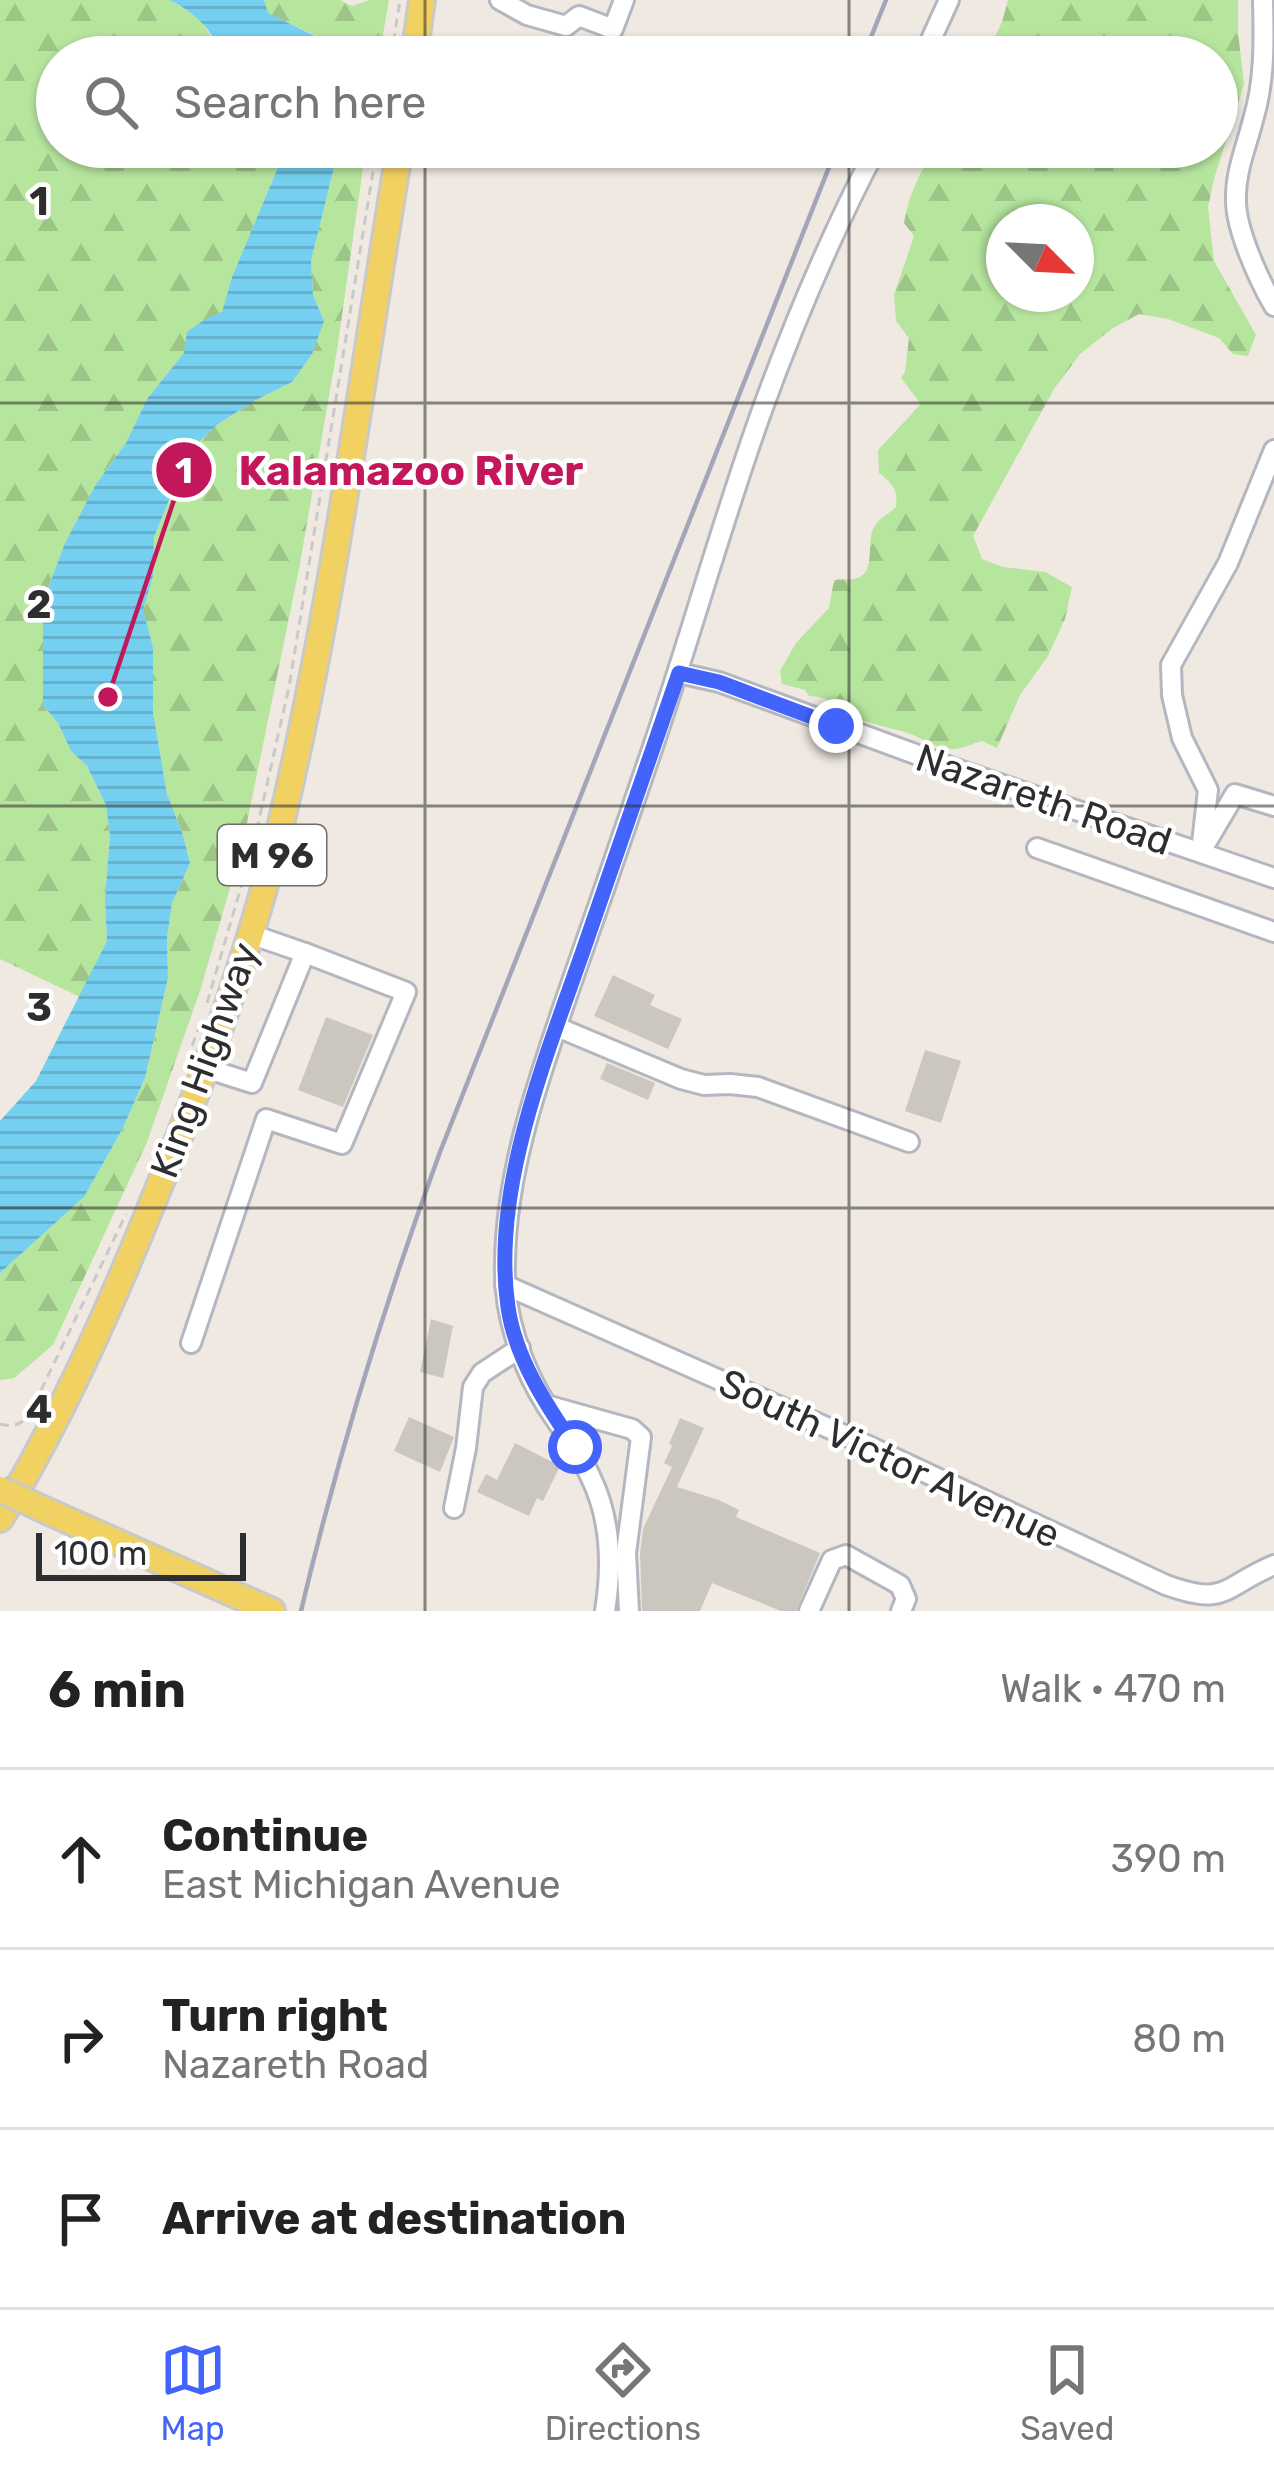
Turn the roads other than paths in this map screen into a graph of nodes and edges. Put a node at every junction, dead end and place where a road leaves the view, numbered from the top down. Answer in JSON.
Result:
{"nodes":[{"id":1,"x":422,"y":0,"type":"edge"},
{"id":2,"x":500,"y":0,"type":"edge"},
{"id":3,"x":624,"y":0,"type":"edge"},
{"id":4,"x":949,"y":0,"type":"edge"},
{"id":5,"x":1263,"y":0,"type":"edge"},
{"id":6,"x":582,"y":8,"type":"edge"},
{"id":7,"x":417,"y":36,"type":"edge"},
{"id":8,"x":933,"y":36,"type":"edge"},
{"id":9,"x":397,"y":168,"type":"edge"},
{"id":10,"x":867,"y":168,"type":"edge"},
{"id":11,"x":1274,"y":305,"type":"edge"},
{"id":12,"x":1274,"y":450,"type":"edge"},
{"id":13,"x":679,"y":673,"type":"junction"},
{"id":14,"x":1274,"y":806,"type":"edge"},
{"id":15,"x":1037,"y":848,"type":"dead end"},
{"id":16,"x":1201,"y":852,"type":"junction"},
{"id":17,"x":1274,"y":878,"type":"edge"},
{"id":18,"x":1274,"y":932,"type":"edge"},
{"id":19,"x":250,"y":934,"type":"junction"},
{"id":20,"x":305,"y":953,"type":"junction"},
{"id":21,"x":556,"y":1028,"type":"junction"},
{"id":22,"x":195,"y":1066,"type":"junction"},
{"id":23,"x":250,"y":1083,"type":"junction"},
{"id":24,"x":266,"y":1119,"type":"junction"},
{"id":25,"x":909,"y":1142,"type":"dead end"},
{"id":26,"x":505,"y":1286,"type":"junction"},
{"id":27,"x":191,"y":1343,"type":"dead end"},
{"id":28,"x":520,"y":1348,"type":"junction"},
{"id":29,"x":546,"y":1405,"type":"junction"},
{"id":30,"x":0,"y":1489,"type":"edge"},
{"id":31,"x":454,"y":1508,"type":"dead end"},
{"id":32,"x":0,"y":1519,"type":"edge"},
{"id":33,"x":1274,"y":1565,"type":"edge"},
{"id":34,"x":272,"y":1611,"type":"edge"},
{"id":35,"x":605,"y":1611,"type":"edge"},
{"id":36,"x":629,"y":1611,"type":"edge"},
{"id":37,"x":809,"y":1611,"type":"edge"},
{"id":38,"x":901,"y":1611,"type":"edge"}],
"edges":[{"from":1,"to":7,"type":"main road"},
{"from":2,"to":6,"type":"street"},
{"from":3,"to":6,"type":"street"},
{"from":4,"to":8,"type":"street"},
{"from":5,"to":11,"type":"street"},
{"from":9,"to":19,"type":"main road","name":"King Highway","number":"M 96"},
{"from":10,"to":13,"type":"street"},
{"from":12,"to":16,"type":"street"},
{"from":13,"to":16,"type":"street","name":"Nazareth Road"},
{"from":13,"to":21,"type":"street"},
{"from":14,"to":16,"type":"street"},
{"from":15,"to":18,"type":"street"},
{"from":16,"to":17,"type":"street","name":"Nazareth Road"},
{"from":19,"to":20,"type":"street"},
{"from":19,"to":22,"type":"main road","name":"King Highway","number":"M 96"},
{"from":20,"to":23,"type":"street"},
{"from":20,"to":24,"type":"street"},
{"from":21,"to":25,"type":"street"},
{"from":21,"to":26,"type":"street"},
{"from":22,"to":23,"type":"street"},
{"from":22,"to":32,"type":"main road","name":"King Highway","number":"M 96"},
{"from":23,"to":24,"type":"street"},
{"from":24,"to":27,"type":"street"},
{"from":26,"to":28,"type":"street"},
{"from":26,"to":33,"type":"street","name":"South Victor Avenue"},
{"from":28,"to":29,"type":"street"},
{"from":28,"to":31,"type":"street"},
{"from":29,"to":35,"type":"street"},
{"from":29,"to":36,"type":"street"},
{"from":30,"to":34,"type":"main road","bridge":true},
{"from":37,"to":38,"type":"street"}]}
